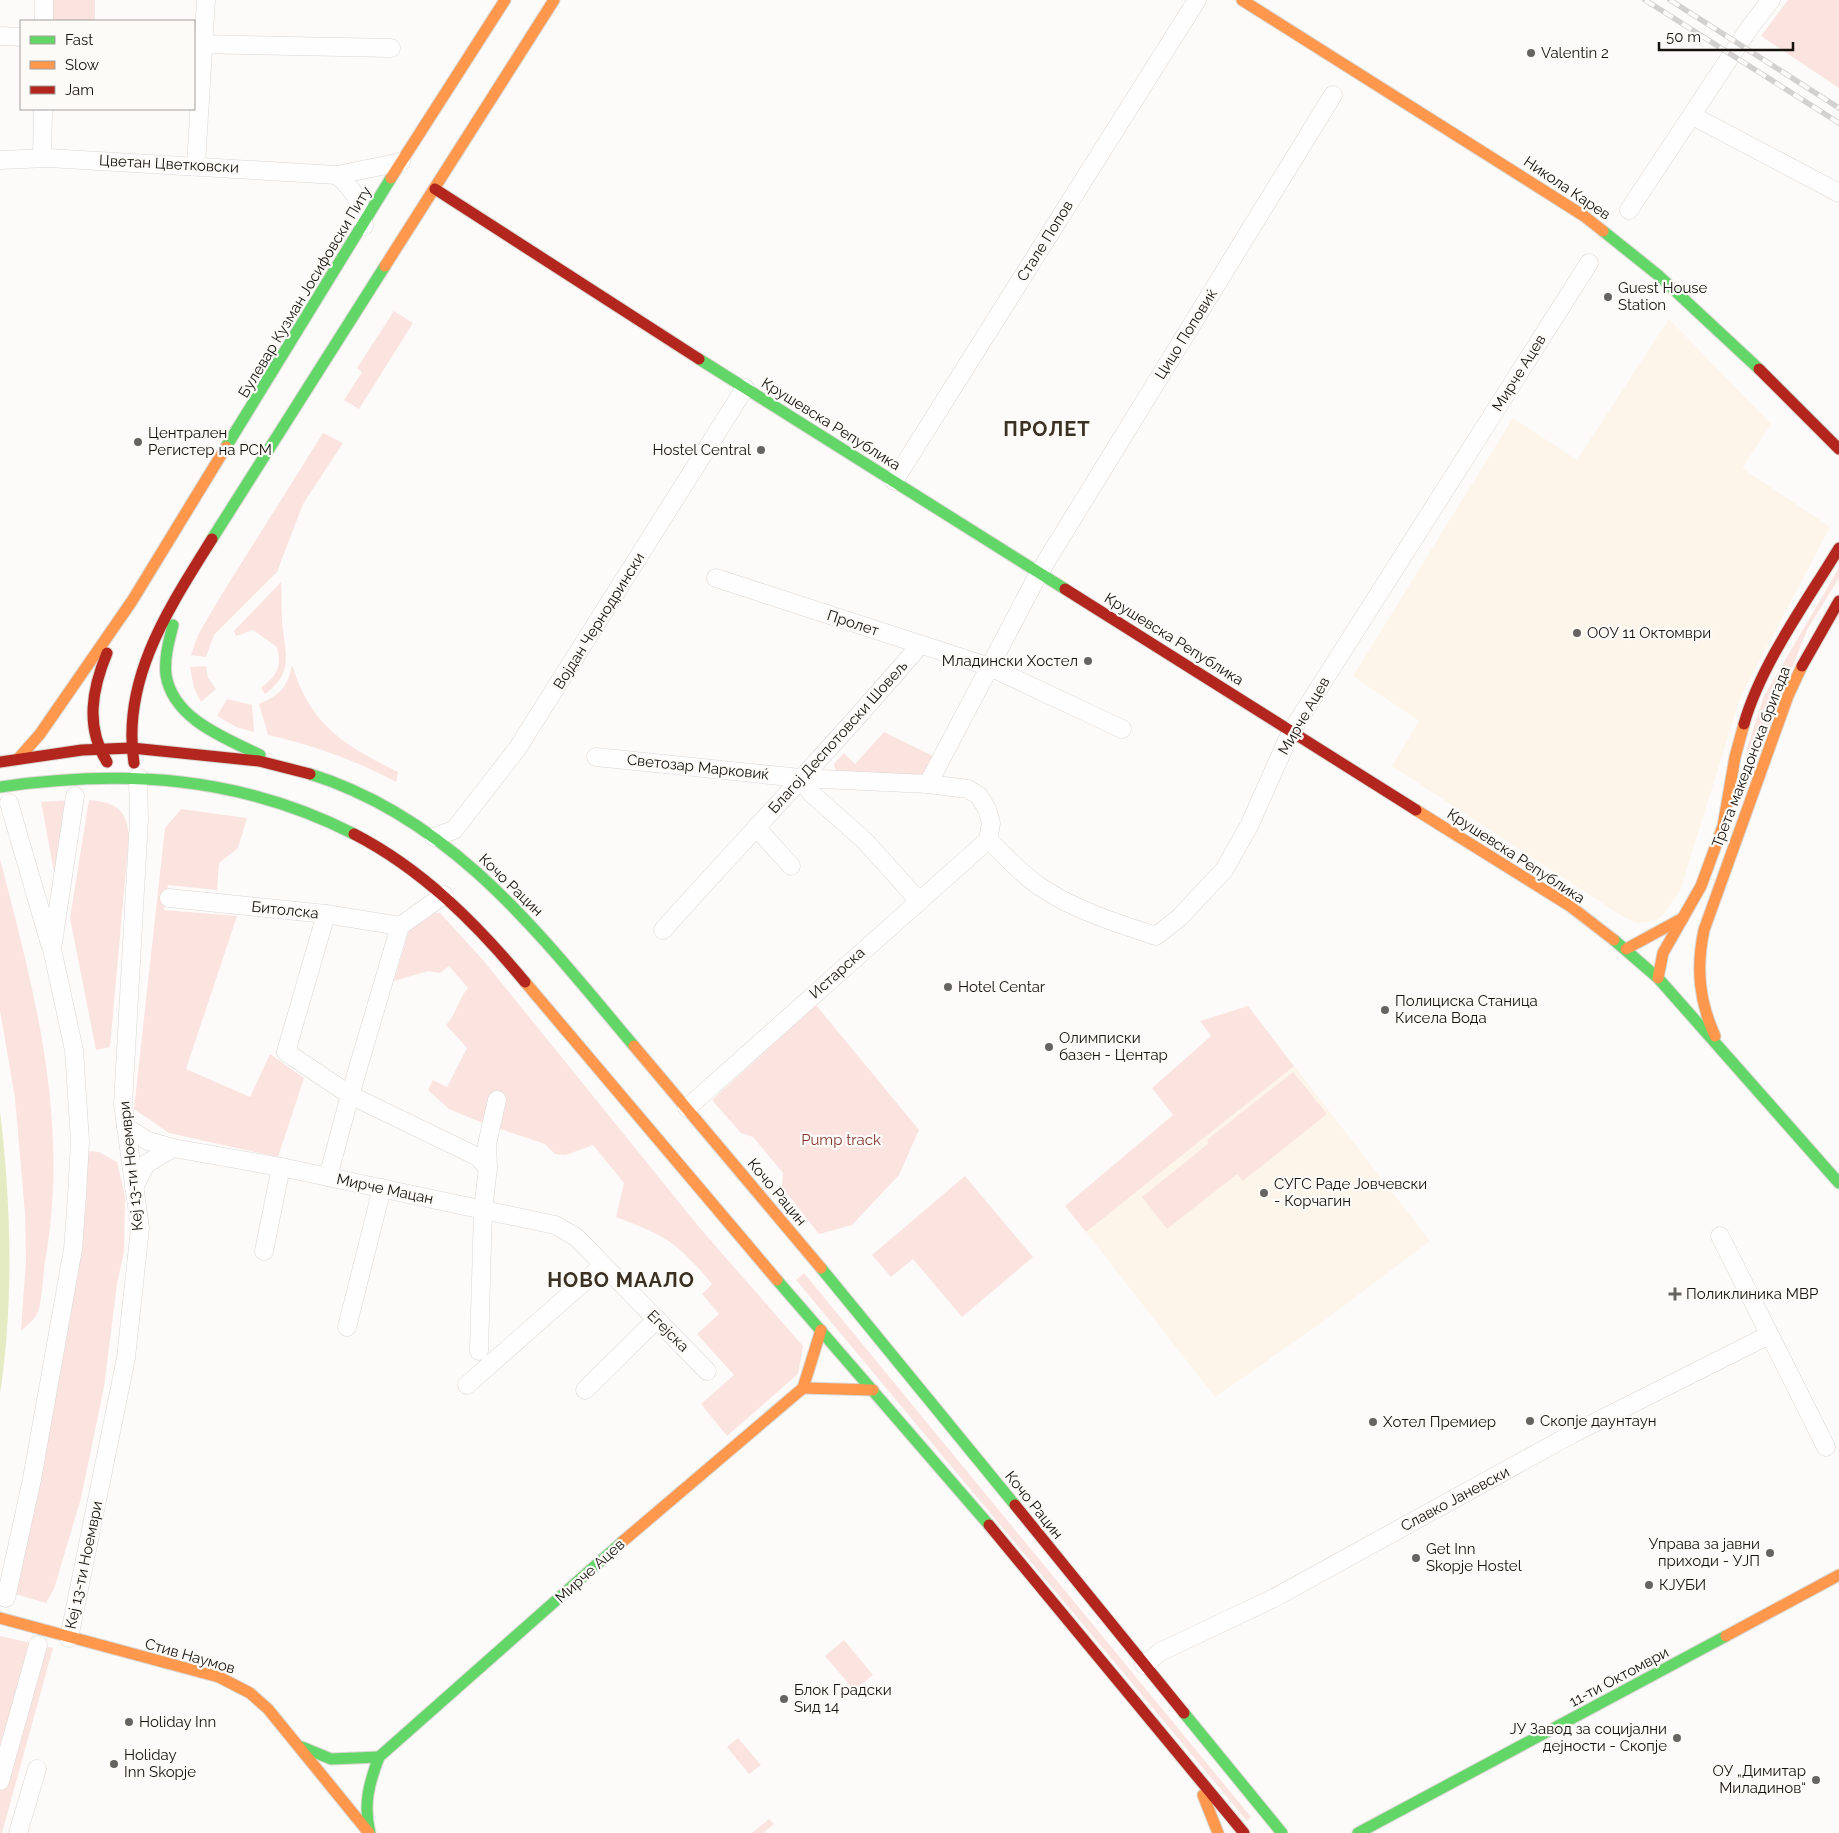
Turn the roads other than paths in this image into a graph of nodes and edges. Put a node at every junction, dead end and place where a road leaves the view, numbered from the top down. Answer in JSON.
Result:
{"nodes":[{"id":1,"x":44,"y":0,"type":"edge"},
{"id":2,"x":206,"y":0,"type":"edge"},
{"id":3,"x":505,"y":0,"type":"edge"},
{"id":4,"x":554,"y":0,"type":"edge"},
{"id":5,"x":1197,"y":0,"type":"edge"},
{"id":6,"x":1242,"y":0,"type":"edge"},
{"id":7,"x":1771,"y":0,"type":"edge"},
{"id":8,"x":44,"y":20,"type":"edge"},
{"id":9,"x":0,"y":36,"type":"edge"},
{"id":10,"x":20,"y":37,"type":"edge"},
{"id":11,"x":198,"y":44,"type":"edge"},
{"id":12,"x":391,"y":48,"type":"dead end"},
{"id":13,"x":1333,"y":95,"type":"dead end"},
{"id":14,"x":43,"y":110,"type":"edge"},
{"id":15,"x":1693,"y":116,"type":"junction"},
{"id":16,"x":42,"y":158,"type":"junction"},
{"id":17,"x":0,"y":160,"type":"edge"},
{"id":18,"x":401,"y":162,"type":"junction"},
{"id":19,"x":196,"y":165,"type":"junction"},
{"id":20,"x":337,"y":175,"type":"junction"},
{"id":21,"x":435,"y":189,"type":"junction"},
{"id":22,"x":1839,"y":193,"type":"edge"},
{"id":23,"x":1629,"y":210,"type":"dead end"},
{"id":24,"x":364,"y":226,"type":"junction"},
{"id":25,"x":1589,"y":263,"type":"dead end"},
{"id":26,"x":745,"y":388,"type":"junction"},
{"id":27,"x":1795,"y":403,"type":"junction"},
{"id":28,"x":1831,"y":422,"type":"dead end"},
{"id":29,"x":1839,"y":449,"type":"edge"},
{"id":30,"x":894,"y":481,"type":"junction"},
{"id":31,"x":1839,"y":548,"type":"edge"},
{"id":32,"x":191,"y":573,"type":"junction"},
{"id":33,"x":1039,"y":573,"type":"junction"},
{"id":34,"x":716,"y":578,"type":"dead end"},
{"id":35,"x":132,"y":601,"type":"junction"},
{"id":36,"x":1839,"y":601,"type":"edge"},
{"id":37,"x":920,"y":645,"type":"junction"},
{"id":38,"x":990,"y":667,"type":"junction"},
{"id":39,"x":1122,"y":729,"type":"dead end"},
{"id":40,"x":1291,"y":732,"type":"junction"},
{"id":41,"x":130,"y":748,"type":"junction"},
{"id":42,"x":99,"y":749,"type":"junction"},
{"id":43,"x":596,"y":757,"type":"dead end"},
{"id":44,"x":18,"y":759,"type":"junction"},
{"id":45,"x":106,"y":761,"type":"junction"},
{"id":46,"x":0,"y":762,"type":"edge"},
{"id":47,"x":278,"y":764,"type":"junction"},
{"id":48,"x":132,"y":777,"type":"junction"},
{"id":49,"x":72,"y":778,"type":"junction"},
{"id":50,"x":800,"y":778,"type":"junction"},
{"id":51,"x":928,"y":784,"type":"junction"},
{"id":52,"x":0,"y":787,"type":"edge"},
{"id":53,"x":74,"y":796,"type":"dead end"},
{"id":54,"x":9,"y":803,"type":"dead end"},
{"id":55,"x":756,"y":827,"type":"junction"},
{"id":56,"x":434,"y":838,"type":"junction"},
{"id":57,"x":988,"y":840,"type":"junction"},
{"id":58,"x":791,"y":866,"type":"dead end"},
{"id":59,"x":444,"y":895,"type":"junction"},
{"id":60,"x":169,"y":898,"type":"dead end"},
{"id":61,"x":919,"y":901,"type":"junction"},
{"id":62,"x":326,"y":914,"type":"junction"},
{"id":63,"x":1685,"y":916,"type":"junction"},
{"id":64,"x":400,"y":926,"type":"junction"},
{"id":65,"x":663,"y":930,"type":"dead end"},
{"id":66,"x":1704,"y":930,"type":"junction"},
{"id":67,"x":52,"y":949,"type":"junction"},
{"id":68,"x":1626,"y":949,"type":"junction"},
{"id":69,"x":1688,"y":952,"type":"dead end"},
{"id":70,"x":1675,"y":966,"type":"dead end"},
{"id":71,"x":1658,"y":978,"type":"junction"},
{"id":72,"x":1724,"y":1054,"type":"junction"},
{"id":73,"x":350,"y":1095,"type":"junction"},
{"id":74,"x":498,"y":1100,"type":"dead end"},
{"id":75,"x":687,"y":1108,"type":"junction"},
{"id":76,"x":126,"y":1127,"type":"junction"},
{"id":77,"x":173,"y":1148,"type":"junction"},
{"id":78,"x":281,"y":1167,"type":"junction"},
{"id":79,"x":488,"y":1168,"type":"junction"},
{"id":80,"x":328,"y":1177,"type":"junction"},
{"id":81,"x":1839,"y":1183,"type":"edge"},
{"id":82,"x":134,"y":1187,"type":"junction"},
{"id":83,"x":382,"y":1188,"type":"junction"},
{"id":84,"x":483,"y":1209,"type":"junction"},
{"id":85,"x":1720,"y":1236,"type":"dead end"},
{"id":86,"x":588,"y":1250,"type":"joint"},
{"id":87,"x":264,"y":1251,"type":"dead end"},
{"id":88,"x":603,"y":1265,"type":"junction"},
{"id":89,"x":657,"y":1320,"type":"junction"},
{"id":90,"x":347,"y":1327,"type":"dead end"},
{"id":91,"x":821,"y":1330,"type":"junction"},
{"id":92,"x":1769,"y":1335,"type":"junction"},
{"id":93,"x":479,"y":1351,"type":"dead end"},
{"id":94,"x":707,"y":1370,"type":"dead end"},
{"id":95,"x":467,"y":1385,"type":"dead end"},
{"id":96,"x":803,"y":1388,"type":"junction"},
{"id":97,"x":585,"y":1390,"type":"dead end"},
{"id":98,"x":873,"y":1390,"type":"junction"},
{"id":99,"x":1826,"y":1447,"type":"dead end"},
{"id":100,"x":1839,"y":1575,"type":"edge"},
{"id":101,"x":6,"y":1598,"type":"dead end"},
{"id":102,"x":0,"y":1618,"type":"edge"},
{"id":103,"x":69,"y":1638,"type":"junction"},
{"id":104,"x":38,"y":1645,"type":"dead end"},
{"id":105,"x":1144,"y":1665,"type":"junction"},
{"id":106,"x":298,"y":1745,"type":"junction"},
{"id":107,"x":379,"y":1757,"type":"junction"},
{"id":108,"x":37,"y":1769,"type":"dead end"},
{"id":109,"x":1192,"y":1770,"type":"junction"},
{"id":110,"x":0,"y":1781,"type":"edge"},
{"id":111,"x":1398,"y":1812,"type":"junction"},
{"id":112,"x":18,"y":1833,"type":"edge"},
{"id":113,"x":370,"y":1833,"type":"edge"},
{"id":114,"x":1218,"y":1833,"type":"edge"},
{"id":115,"x":1244,"y":1833,"type":"edge"},
{"id":116,"x":1282,"y":1833,"type":"edge"},
{"id":117,"x":1358,"y":1833,"type":"edge"},
{"id":118,"x":1380,"y":1833,"type":"edge"}],
"edges":[{"from":1,"to":8,"type":"street"},
{"from":2,"to":11,"type":"street"},
{"from":3,"to":18,"type":"street","name":"Булевар Кузман Јосифовски Питу"},
{"from":4,"to":21,"type":"street"},
{"from":5,"to":30,"type":"street","name":"Стале Попов"},
{"from":6,"to":27,"type":"street","name":"Никола Карев"},
{"from":7,"to":15,"type":"street"},
{"from":9,"to":10,"type":"street"},
{"from":11,"to":12,"type":"street"},
{"from":11,"to":19,"type":"street"},
{"from":13,"to":33,"type":"street","name":"Цицо Поповиќ"},
{"from":14,"to":16,"type":"street"},
{"from":15,"to":22,"type":"street"},
{"from":15,"to":23,"type":"street"},
{"from":16,"to":17,"type":"street","name":"Цветан Цветковски"},
{"from":16,"to":19,"type":"street","name":"Цветан Цветковски"},
{"from":18,"to":20,"type":"street","name":"Цветан Цветковски"},
{"from":18,"to":24,"type":"street","name":"Булевар Кузман Јосифовски Питу"},
{"from":19,"to":20,"type":"street","name":"Цветан Цветковски"},
{"from":20,"to":24,"type":"street"},
{"from":21,"to":26,"type":"street","name":"Крушевска Република"},
{"from":21,"to":32,"type":"street"},
{"from":24,"to":35,"type":"street","name":"Булевар Кузман Јосифовски Питу"},
{"from":25,"to":40,"type":"street","name":"Мирче Ацев"},
{"from":26,"to":30,"type":"street","name":"Крушевска Република"},
{"from":26,"to":56,"type":"street","name":"Војдан Чернодрински"},
{"from":27,"to":28,"type":"street"},
{"from":27,"to":29,"type":"street","name":"Никола Карев"},
{"from":30,"to":33,"type":"street","name":"Крушевска Република"},
{"from":31,"to":63,"type":"street","name":"Трета македонска бригада"},
{"from":32,"to":41,"type":"street"},
{"from":32,"to":47,"type":"street"},
{"from":33,"to":38,"type":"street"},
{"from":33,"to":40,"type":"street","name":"Крушевска Република"},
{"from":34,"to":37,"type":"street","name":"Пролет"},
{"from":35,"to":42,"type":"street","name":"Булевар Кузман Јосифовски Питу"},
{"from":35,"to":44,"type":"street","name":"Булевар Кузман Јосифовски Питу"},
{"from":36,"to":66,"type":"street","name":"Трета македонска бригада"},
{"from":37,"to":38,"type":"street","name":"Пролет"},
{"from":37,"to":50,"type":"street","name":"Благој Деспотовски Шовељ"},
{"from":38,"to":39,"type":"street","name":"Пролет"},
{"from":38,"to":51,"type":"street"},
{"from":40,"to":57,"type":"street","name":"Мирче Ацев"},
{"from":40,"to":68,"type":"street","name":"Крушевска Република"},
{"from":41,"to":42,"type":"street","name":"Кочо Рацин"},
{"from":41,"to":45,"type":"street"},
{"from":41,"to":47,"type":"street","name":"Кочо Рацин"},
{"from":41,"to":48,"type":"street"},
{"from":42,"to":44,"type":"street","name":"Кочо Рацин"},
{"from":42,"to":45,"type":"street","name":"Булевар Кузман Јосифовски Питу"},
{"from":43,"to":50,"type":"street","name":"Светозар Марковиќ"},
{"from":44,"to":46,"type":"street","name":"Кочо Рацин"},
{"from":45,"to":48,"type":"street","name":"Булевар Кузман Јосифовски Питу"},
{"from":45,"to":49,"type":"street"},
{"from":47,"to":56,"type":"street","name":"Кочо Рацин"},
{"from":48,"to":49,"type":"street"},
{"from":48,"to":59,"type":"street"},
{"from":48,"to":76,"type":"street","name":"Кеј 13-ти Ноември"},
{"from":49,"to":52,"type":"street"},
{"from":50,"to":51,"type":"street","name":"Светозар Марковиќ"},
{"from":50,"to":55,"type":"street","name":"Благој Деспотовски Шовељ"},
{"from":50,"to":61,"type":"street"},
{"from":51,"to":57,"type":"street"},
{"from":53,"to":67,"type":"street"},
{"from":54,"to":67,"type":"street"},
{"from":55,"to":58,"type":"street"},
{"from":55,"to":65,"type":"street","name":"Благој Деспотовски Шовељ"},
{"from":56,"to":75,"type":"street","name":"Кочо Рацин"},
{"from":57,"to":61,"type":"street","name":"Истарска"},
{"from":59,"to":64,"type":"street"},
{"from":59,"to":91,"type":"street"},
{"from":60,"to":62,"type":"street","name":"Битолска"},
{"from":61,"to":75,"type":"street","name":"Истарска"},
{"from":62,"to":64,"type":"street","name":"Битолска"},
{"from":62,"to":73,"type":"street"},
{"from":63,"to":68,"type":"street"},
{"from":63,"to":71,"type":"street","name":"Трета македонска бригада"},
{"from":64,"to":73,"type":"street"},
{"from":66,"to":69,"type":"street","name":"Трета македонска бригада"},
{"from":66,"to":72,"type":"street","name":"Трета македонска бригада"},
{"from":67,"to":101,"type":"street"},
{"from":68,"to":71,"type":"street","name":"Крушевска Република"},
{"from":70,"to":71,"type":"street"},
{"from":71,"to":72,"type":"street","name":"Крушевска Република"},
{"from":72,"to":81,"type":"street","name":"Крушевска Република"},
{"from":73,"to":79,"type":"street"},
{"from":73,"to":80,"type":"street"},
{"from":74,"to":79,"type":"street"},
{"from":75,"to":105,"type":"street","name":"Кочо Рацин"},
{"from":76,"to":77,"type":"street","name":"Мирче Мацан"},
{"from":76,"to":82,"type":"street","name":"Кеј 13-ти Ноември"},
{"from":77,"to":78,"type":"street","name":"Мирче Мацан"},
{"from":77,"to":82,"type":"street"},
{"from":78,"to":80,"type":"street","name":"Мирче Мацан"},
{"from":78,"to":87,"type":"street"},
{"from":79,"to":84,"type":"street"},
{"from":80,"to":83,"type":"street","name":"Мирче Мацан"},
{"from":82,"to":103,"type":"street","name":"Кеј 13-ти Ноември"},
{"from":83,"to":84,"type":"street","name":"Мирче Мацан"},
{"from":83,"to":90,"type":"street"},
{"from":84,"to":86,"type":"street","name":"Мирче Мацан"},
{"from":84,"to":93,"type":"street"},
{"from":85,"to":92,"type":"street"},
{"from":86,"to":88,"type":"street","name":"Егејска"},
{"from":88,"to":89,"type":"street","name":"Егејска"},
{"from":88,"to":95,"type":"street"},
{"from":89,"to":94,"type":"street","name":"Егејска"},
{"from":89,"to":97,"type":"street"},
{"from":91,"to":96,"type":"street"},
{"from":91,"to":98,"type":"street"},
{"from":92,"to":99,"type":"street"},
{"from":92,"to":105,"type":"street","name":"Славко Јаневски"},
{"from":96,"to":98,"type":"street"},
{"from":96,"to":107,"type":"street","name":"Мирче Ацев"},
{"from":98,"to":109,"type":"street"},
{"from":100,"to":111,"type":"street","name":"11-ти Октомври"},
{"from":102,"to":103,"type":"street","name":"Стив Наумов"},
{"from":103,"to":106,"type":"street","name":"Стив Наумов"},
{"from":104,"to":110,"type":"street"},
{"from":105,"to":116,"type":"street","name":"Кочо Рацин"},
{"from":106,"to":107,"type":"street"},
{"from":106,"to":113,"type":"street","name":"Стив Наумов"},
{"from":107,"to":113,"type":"street"},
{"from":108,"to":112,"type":"street"},
{"from":109,"to":114,"type":"street"},
{"from":109,"to":115,"type":"street"},
{"from":111,"to":117,"type":"street","name":"11-ти Октомври"},
{"from":111,"to":118,"type":"street"}]}
